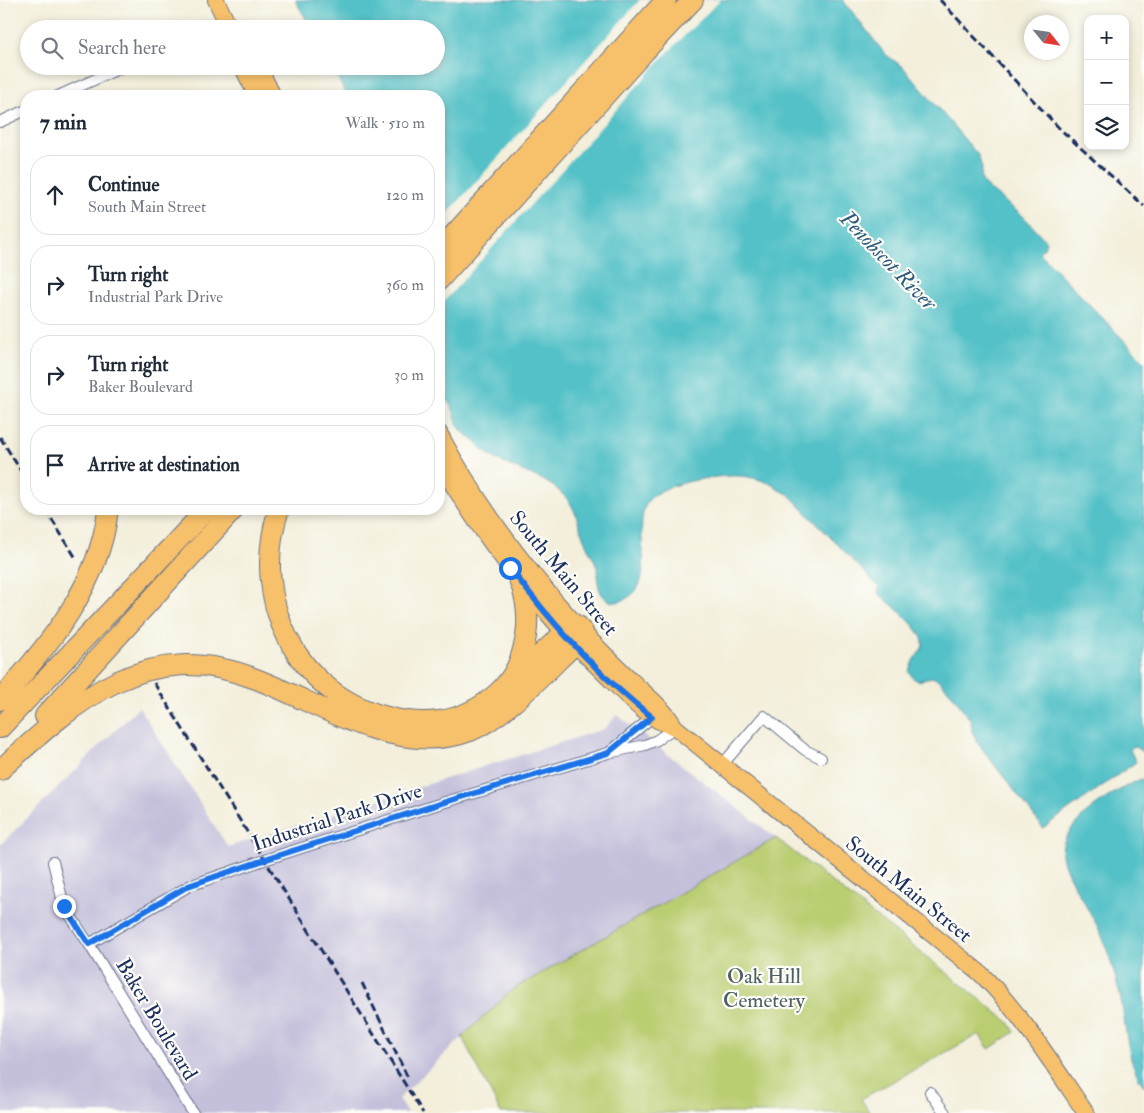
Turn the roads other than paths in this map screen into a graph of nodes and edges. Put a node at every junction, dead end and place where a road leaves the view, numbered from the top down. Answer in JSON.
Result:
{"nodes":[{"id":1,"x":216,"y":0,"type":"edge"},
{"id":2,"x":660,"y":0,"type":"edge"},
{"id":3,"x":666,"y":0,"type":"edge"},
{"id":4,"x":694,"y":0,"type":"edge"},
{"id":5,"x":227,"y":20,"type":"edge"},
{"id":6,"x":635,"y":33,"type":"junction"},
{"id":7,"x":105,"y":75,"type":"edge"},
{"id":8,"x":246,"y":75,"type":"edge"},
{"id":9,"x":262,"y":75,"type":"edge"},
{"id":10,"x":71,"y":90,"type":"edge"},
{"id":11,"x":253,"y":90,"type":"edge"},
{"id":12,"x":270,"y":90,"type":"edge"},
{"id":13,"x":20,"y":113,"type":"edge"},
{"id":14,"x":0,"y":122,"type":"edge"},
{"id":15,"x":445,"y":244,"type":"edge"},
{"id":16,"x":445,"y":273,"type":"edge"},
{"id":17,"x":445,"y":443,"type":"edge"},
{"id":18,"x":445,"y":471,"type":"edge"},
{"id":19,"x":107,"y":515,"type":"edge"},
{"id":20,"x":201,"y":515,"type":"edge"},
{"id":21,"x":229,"y":515,"type":"edge"},
{"id":22,"x":278,"y":515,"type":"edge"},
{"id":23,"x":519,"y":580,"type":"junction"},
{"id":24,"x":575,"y":634,"type":"junction"},
{"id":25,"x":502,"y":690,"type":"junction"},
{"id":26,"x":0,"y":700,"type":"edge"},
{"id":27,"x":657,"y":713,"type":"junction"},
{"id":28,"x":675,"y":726,"type":"junction"},
{"id":29,"x":0,"y":728,"type":"edge"},
{"id":30,"x":608,"y":753,"type":"junction"},
{"id":31,"x":821,"y":758,"type":"dead end"},
{"id":32,"x":0,"y":765,"type":"edge"},
{"id":33,"x":722,"y":765,"type":"junction"},
{"id":34,"x":0,"y":770,"type":"edge"},
{"id":35,"x":53,"y":862,"type":"dead end"},
{"id":36,"x":89,"y":944,"type":"junction"},
{"id":37,"x":930,"y":1092,"type":"dead end"},
{"id":38,"x":193,"y":1113,"type":"edge"},
{"id":39,"x":946,"y":1113,"type":"edge"},
{"id":40,"x":1086,"y":1113,"type":"edge"}],
"edges":[{"from":1,"to":5,"type":"main road"},
{"from":2,"to":6,"type":"highway"},
{"from":3,"to":6,"type":"highway"},
{"from":4,"to":16,"type":"highway"},
{"from":6,"to":15,"type":"highway"},
{"from":7,"to":10,"type":"street"},
{"from":8,"to":11,"type":"main road"},
{"from":9,"to":12,"type":"main road"},
{"from":13,"to":14,"type":"street"},
{"from":17,"to":24,"type":"main road","name":"South Main Street"},
{"from":18,"to":23,"type":"main road","name":"South Main Street"},
{"from":19,"to":26,"type":"highway"},
{"from":20,"to":29,"type":"highway"},
{"from":21,"to":32,"type":"highway"},
{"from":22,"to":25,"type":"highway"},
{"from":23,"to":24,"type":"main road","name":"South Main Street"},
{"from":23,"to":25,"type":"highway"},
{"from":24,"to":25,"type":"highway"},
{"from":24,"to":27,"type":"main road","name":"South Main Street"},
{"from":24,"to":34,"type":"highway"},
{"from":27,"to":28,"type":"main road","name":"South Main Street"},
{"from":27,"to":30,"type":"street","name":"Industrial Park Drive"},
{"from":28,"to":30,"type":"street","name":"Industrial Park Drive"},
{"from":28,"to":33,"type":"main road","name":"South Main Street"},
{"from":30,"to":36,"type":"street","name":"Industrial Park Drive"},
{"from":31,"to":33,"type":"street"},
{"from":33,"to":40,"type":"main road","name":"South Main Street"},
{"from":35,"to":36,"type":"street","name":"Baker Boulevard"},
{"from":36,"to":38,"type":"street","name":"Baker Boulevard"},
{"from":37,"to":39,"type":"street"}]}
